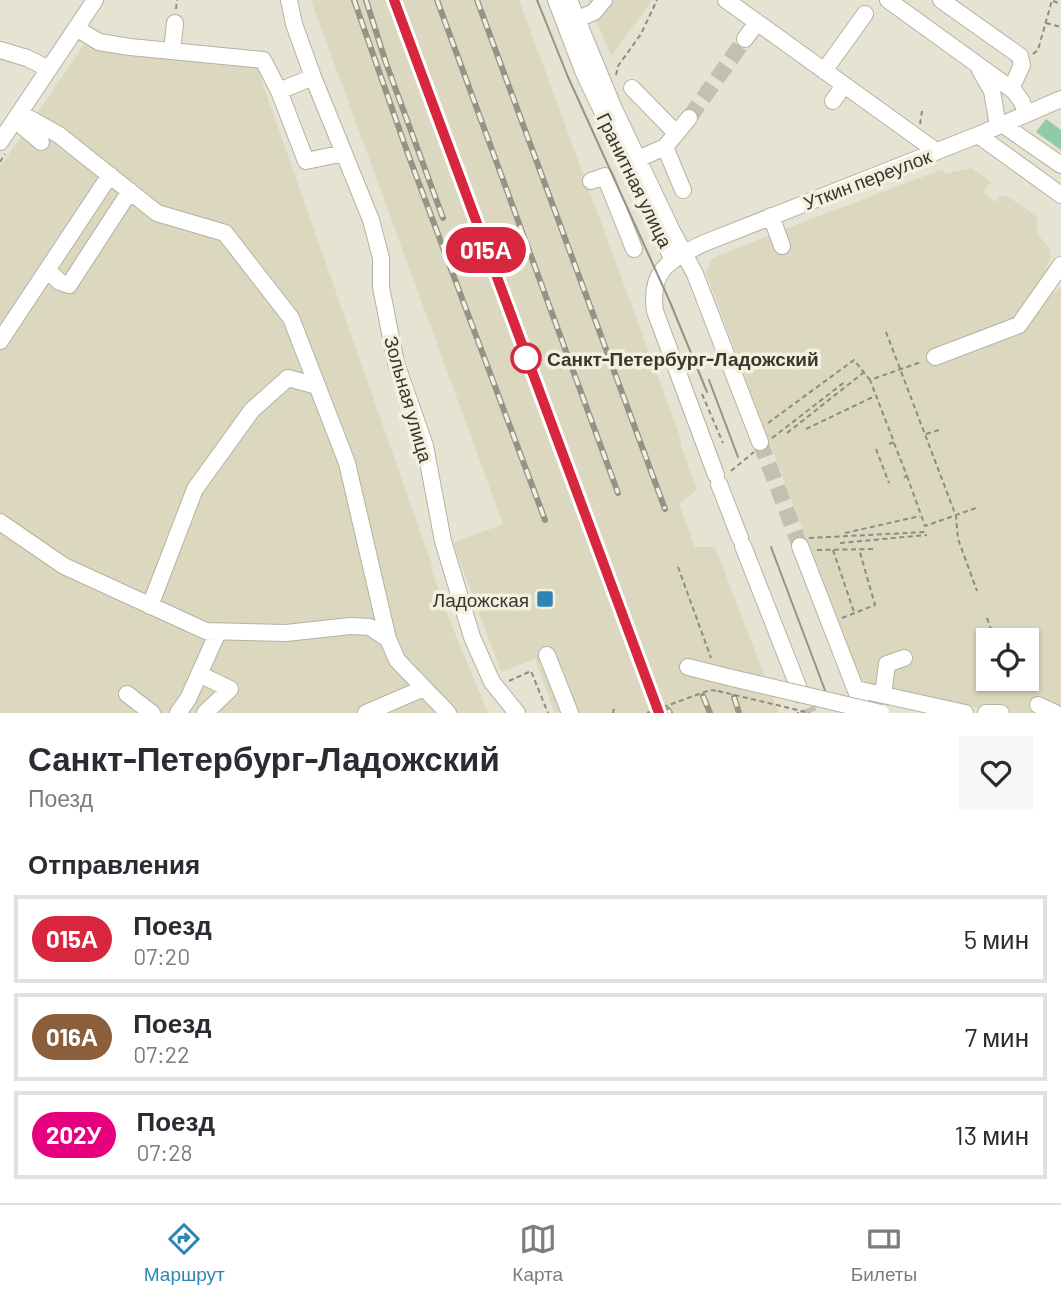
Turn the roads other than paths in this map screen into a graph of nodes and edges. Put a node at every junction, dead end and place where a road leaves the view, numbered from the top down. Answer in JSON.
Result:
{"nodes":[{"id":1,"x":95,"y":0,"type":"edge"},
{"id":2,"x":289,"y":0,"type":"edge"},
{"id":3,"x":556,"y":0,"type":"edge"},
{"id":4,"x":569,"y":0,"type":"edge"},
{"id":5,"x":604,"y":0,"type":"edge"},
{"id":6,"x":726,"y":0,"type":"edge"},
{"id":7,"x":888,"y":0,"type":"edge"},
{"id":8,"x":941,"y":0,"type":"edge"},
{"id":9,"x":865,"y":14,"type":"dead end"},
{"id":10,"x":576,"y":20,"type":"junction"},
{"id":11,"x":757,"y":22,"type":"junction"},
{"id":12,"x":175,"y":23,"type":"dead end"},
{"id":13,"x":76,"y":28,"type":"junction"},
{"id":14,"x":746,"y":38,"type":"tunnel mouth"},
{"id":15,"x":0,"y":50,"type":"edge"},
{"id":16,"x":172,"y":51,"type":"junction"},
{"id":17,"x":972,"y":60,"type":"junction"},
{"id":18,"x":48,"y":69,"type":"junction"},
{"id":19,"x":824,"y":71,"type":"junction"},
{"id":20,"x":313,"y":77,"type":"junction"},
{"id":21,"x":844,"y":85,"type":"junction"},
{"id":22,"x":632,"y":89,"type":"dead end"},
{"id":23,"x":1011,"y":89,"type":"junction"},
{"id":24,"x":279,"y":91,"type":"junction"},
{"id":25,"x":1061,"y":99,"type":"edge"},
{"id":26,"x":833,"y":101,"type":"dead end"},
{"id":27,"x":1026,"y":113,"type":"junction"},
{"id":28,"x":17,"y":117,"type":"junction"},
{"id":29,"x":689,"y":118,"type":"tunnel mouth"},
{"id":30,"x":1000,"y":125,"type":"junction"},
{"id":31,"x":676,"y":133,"type":"junction"},
{"id":32,"x":978,"y":135,"type":"junction"},
{"id":33,"x":0,"y":142,"type":"edge"},
{"id":34,"x":41,"y":142,"type":"dead end"},
{"id":35,"x":665,"y":147,"type":"junction"},
{"id":36,"x":936,"y":151,"type":"junction"},
{"id":37,"x":344,"y":153,"type":"junction"},
{"id":38,"x":638,"y":159,"type":"junction"},
{"id":39,"x":1061,"y":166,"type":"edge"},
{"id":40,"x":110,"y":175,"type":"junction"},
{"id":41,"x":591,"y":181,"type":"dead end"},
{"id":42,"x":683,"y":190,"type":"dead end"},
{"id":43,"x":130,"y":191,"type":"junction"},
{"id":44,"x":1061,"y":195,"type":"edge"},
{"id":45,"x":771,"y":216,"type":"junction"},
{"id":46,"x":655,"y":224,"type":"junction"},
{"id":47,"x":782,"y":246,"type":"dead end"},
{"id":48,"x":678,"y":257,"type":"junction"},
{"id":49,"x":1061,"y":265,"type":"edge"},
{"id":50,"x":47,"y":271,"type":"junction"},
{"id":51,"x":0,"y":341,"type":"edge"},
{"id":52,"x":935,"y":357,"type":"road end"},
{"id":53,"x":317,"y":386,"type":"junction"},
{"id":54,"x":762,"y":440,"type":"tunnel mouth"},
{"id":55,"x":0,"y":522,"type":"edge"},
{"id":56,"x":808,"y":544,"type":"tunnel mouth"},
{"id":57,"x":150,"y":606,"type":"junction"},
{"id":58,"x":218,"y":632,"type":"junction"},
{"id":59,"x":388,"y":639,"type":"junction"},
{"id":60,"x":547,"y":654,"type":"dead end"},
{"id":61,"x":904,"y":658,"type":"dead end"},
{"id":62,"x":688,"y":667,"type":"dead end"},
{"id":63,"x":199,"y":674,"type":"junction"},
{"id":64,"x":714,"y":684,"type":"junction"},
{"id":65,"x":798,"y":686,"type":"tunnel mouth"},
{"id":66,"x":424,"y":688,"type":"junction"},
{"id":67,"x":127,"y":694,"type":"dead end"},
{"id":68,"x":883,"y":695,"type":"junction"},
{"id":69,"x":1061,"y":699,"type":"edge"},
{"id":70,"x":1038,"y":705,"type":"dead end"},
{"id":71,"x":510,"y":711,"type":"edge"},
{"id":72,"x":152,"y":713,"type":"edge"},
{"id":73,"x":178,"y":713,"type":"edge"},
{"id":74,"x":205,"y":713,"type":"edge"},
{"id":75,"x":366,"y":713,"type":"edge"},
{"id":76,"x":449,"y":713,"type":"edge"},
{"id":77,"x":570,"y":713,"type":"edge"},
{"id":78,"x":838,"y":713,"type":"edge"},
{"id":79,"x":881,"y":713,"type":"edge"},
{"id":80,"x":965,"y":713,"type":"edge"},
{"id":81,"x":986,"y":713,"type":"edge"},
{"id":82,"x":1001,"y":713,"type":"edge"},
{"id":83,"x":1056,"y":713,"type":"edge"}],
"edges":[{"from":1,"to":13,"type":"street"},
{"from":2,"to":20,"type":"street","name":"Зольная улица"},
{"from":3,"to":46,"type":"street","name":"Гранитная улица"},
{"from":4,"to":10,"type":"street","name":"Гранитная улица"},
{"from":5,"to":10,"type":"street"},
{"from":6,"to":11,"type":"street"},
{"from":7,"to":17,"type":"street"},
{"from":8,"to":23,"type":"street"},
{"from":9,"to":19,"type":"street"},
{"from":10,"to":38,"type":"street","name":"Гранитная улица"},
{"from":11,"to":14,"type":"street"},
{"from":11,"to":19,"type":"street"},
{"from":12,"to":16,"type":"street"},
{"from":13,"to":16,"type":"street"},
{"from":13,"to":18,"type":"street"},
{"from":15,"to":18,"type":"street"},
{"from":16,"to":24,"type":"street"},
{"from":17,"to":23,"type":"street"},
{"from":17,"to":30,"type":"street"},
{"from":18,"to":28,"type":"street"},
{"from":19,"to":21,"type":"street"},
{"from":20,"to":24,"type":"street"},
{"from":20,"to":37,"type":"street","name":"Зольная улица"},
{"from":21,"to":26,"type":"street"},
{"from":21,"to":36,"type":"street"},
{"from":22,"to":31,"type":"street"},
{"from":23,"to":27,"type":"street"},
{"from":24,"to":37,"type":"street"},
{"from":25,"to":27,"type":"street","name":"Уткин переулок"},
{"from":27,"to":30,"type":"street","name":"Уткин переулок"},
{"from":28,"to":33,"type":"street"},
{"from":28,"to":34,"type":"street"},
{"from":28,"to":40,"type":"street"},
{"from":29,"to":31,"type":"street"},
{"from":30,"to":32,"type":"street","name":"Уткин переулок"},
{"from":30,"to":39,"type":"street"},
{"from":31,"to":35,"type":"street"},
{"from":32,"to":36,"type":"street","name":"Уткин переулок"},
{"from":32,"to":44,"type":"street"},
{"from":35,"to":38,"type":"street"},
{"from":35,"to":42,"type":"street"},
{"from":36,"to":45,"type":"street","name":"Уткин переулок"},
{"from":37,"to":71,"type":"street","name":"Зольная улица"},
{"from":38,"to":48,"type":"street","name":"Гранитная улица"},
{"from":40,"to":43,"type":"street"},
{"from":40,"to":50,"type":"street"},
{"from":41,"to":46,"type":"street"},
{"from":43,"to":50,"type":"street"},
{"from":43,"to":53,"type":"street"},
{"from":45,"to":47,"type":"street"},
{"from":45,"to":48,"type":"street","name":"Уткин переулок"},
{"from":46,"to":48,"type":"street","name":"Гранитная улица"},
{"from":48,"to":54,"type":"street","name":"Гранитная улица"},
{"from":48,"to":65,"type":"street","name":"Гранитная улица"},
{"from":49,"to":52,"type":"street"},
{"from":50,"to":51,"type":"street"},
{"from":53,"to":57,"type":"street"},
{"from":53,"to":59,"type":"street"},
{"from":55,"to":57,"type":"street"},
{"from":56,"to":68,"type":"street"},
{"from":57,"to":58,"type":"street"},
{"from":58,"to":59,"type":"street"},
{"from":58,"to":63,"type":"street"},
{"from":59,"to":66,"type":"street"},
{"from":60,"to":77,"type":"street"},
{"from":61,"to":68,"type":"street"},
{"from":62,"to":64,"type":"street"},
{"from":63,"to":73,"type":"street"},
{"from":63,"to":74,"type":"street"},
{"from":64,"to":78,"type":"street"},
{"from":64,"to":79,"type":"street","bridge":true},
{"from":66,"to":75,"type":"street"},
{"from":66,"to":76,"type":"street"},
{"from":67,"to":72,"type":"street"},
{"from":68,"to":80,"type":"street"},
{"from":69,"to":83,"type":"street"},
{"from":70,"to":83,"type":"street"},
{"from":81,"to":82,"type":"street"}]}
